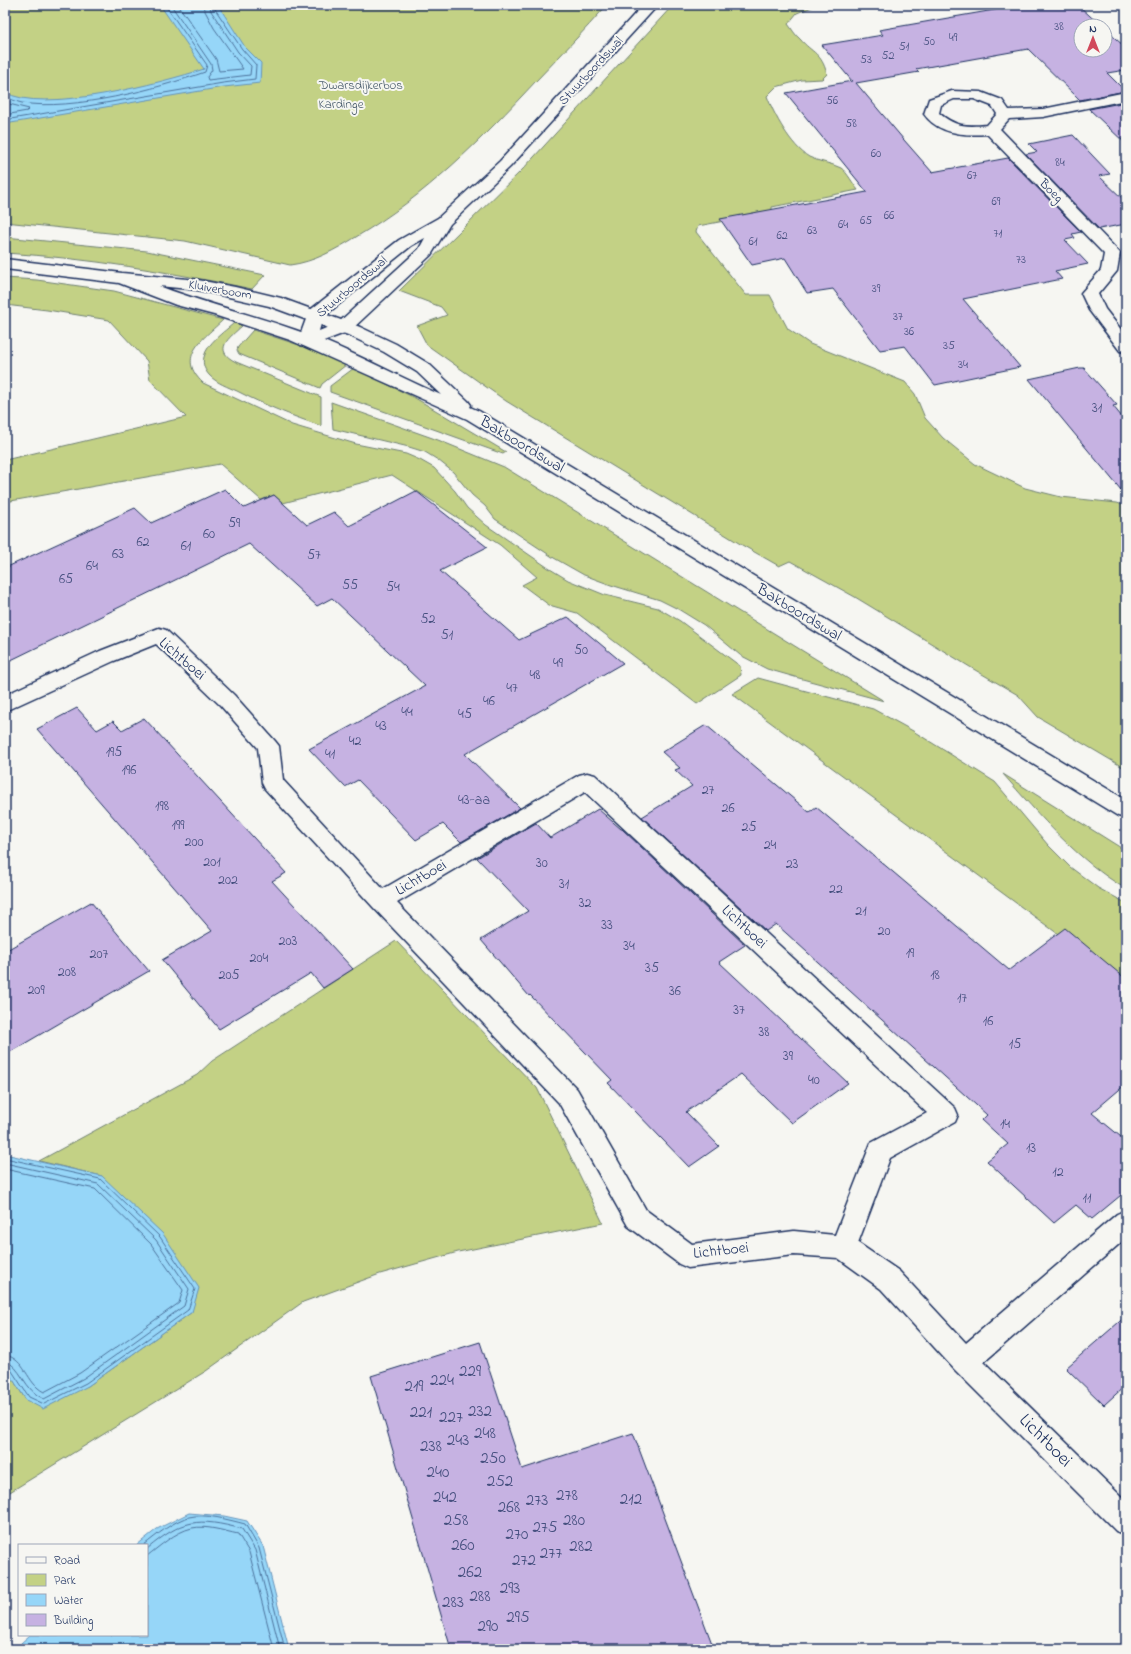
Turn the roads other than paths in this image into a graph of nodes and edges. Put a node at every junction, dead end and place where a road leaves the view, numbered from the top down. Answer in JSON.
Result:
{"nodes":[{"id":1,"x":651,"y":5,"type":"edge"},
{"id":2,"x":1126,"y":96,"type":"edge"},
{"id":3,"x":1005,"y":115,"type":"junction"},
{"id":4,"x":990,"y":129,"type":"junction"},
{"id":5,"x":444,"y":221,"type":"junction"},
{"id":6,"x":5,"y":264,"type":"edge"},
{"id":7,"x":122,"y":278,"type":"junction"},
{"id":8,"x":315,"y":315,"type":"junction"},
{"id":9,"x":344,"y":327,"type":"junction"},
{"id":10,"x":307,"y":341,"type":"junction"},
{"id":11,"x":1126,"y":347,"type":"edge"},
{"id":12,"x":473,"y":415,"type":"junction"},
{"id":13,"x":5,"y":704,"type":"edge"},
{"id":14,"x":1126,"y":810,"type":"edge"},
{"id":15,"x":381,"y":901,"type":"junction"},
{"id":16,"x":1126,"y":1222,"type":"edge"},
{"id":17,"x":843,"y":1247,"type":"junction"},
{"id":18,"x":965,"y":1361,"type":"junction"},
{"id":19,"x":1126,"y":1521,"type":"edge"}],
"edges":[{"from":1,"to":5,"type":"street","name":"Stuurboordswal"},
{"from":2,"to":3,"type":"street"},
{"from":3,"to":4,"type":"street"},
{"from":3,"to":4,"type":"street"},
{"from":4,"to":11,"type":"street","name":"Boeg"},
{"from":5,"to":8,"type":"street","name":"Stuurboordswal"},
{"from":5,"to":9,"type":"street","name":"Stuurboordswal"},
{"from":6,"to":7,"type":"street","name":"Kluiverboom"},
{"from":7,"to":8,"type":"street","name":"Kluiverboom"},
{"from":7,"to":10,"type":"street","name":"Kluiverboom"},
{"from":8,"to":9,"type":"street","name":"Bakboordswal"},
{"from":8,"to":10,"type":"street","name":"Stuurboordswal"},
{"from":9,"to":10,"type":"street","name":"Stuurboordswal"},
{"from":9,"to":12,"type":"street","name":"Bakboordswal"},
{"from":10,"to":12,"type":"street","name":"Bakboordswal"},
{"from":12,"to":14,"type":"street","name":"Bakboordswal"},
{"from":13,"to":15,"type":"street","name":"Lichtboei"},
{"from":15,"to":17,"type":"street","name":"Lichtboei"},
{"from":15,"to":17,"type":"street","name":"Lichtboei"},
{"from":16,"to":18,"type":"street"},
{"from":17,"to":18,"type":"street","name":"Lichtboei"},
{"from":18,"to":19,"type":"street","name":"Lichtboei"}]}
